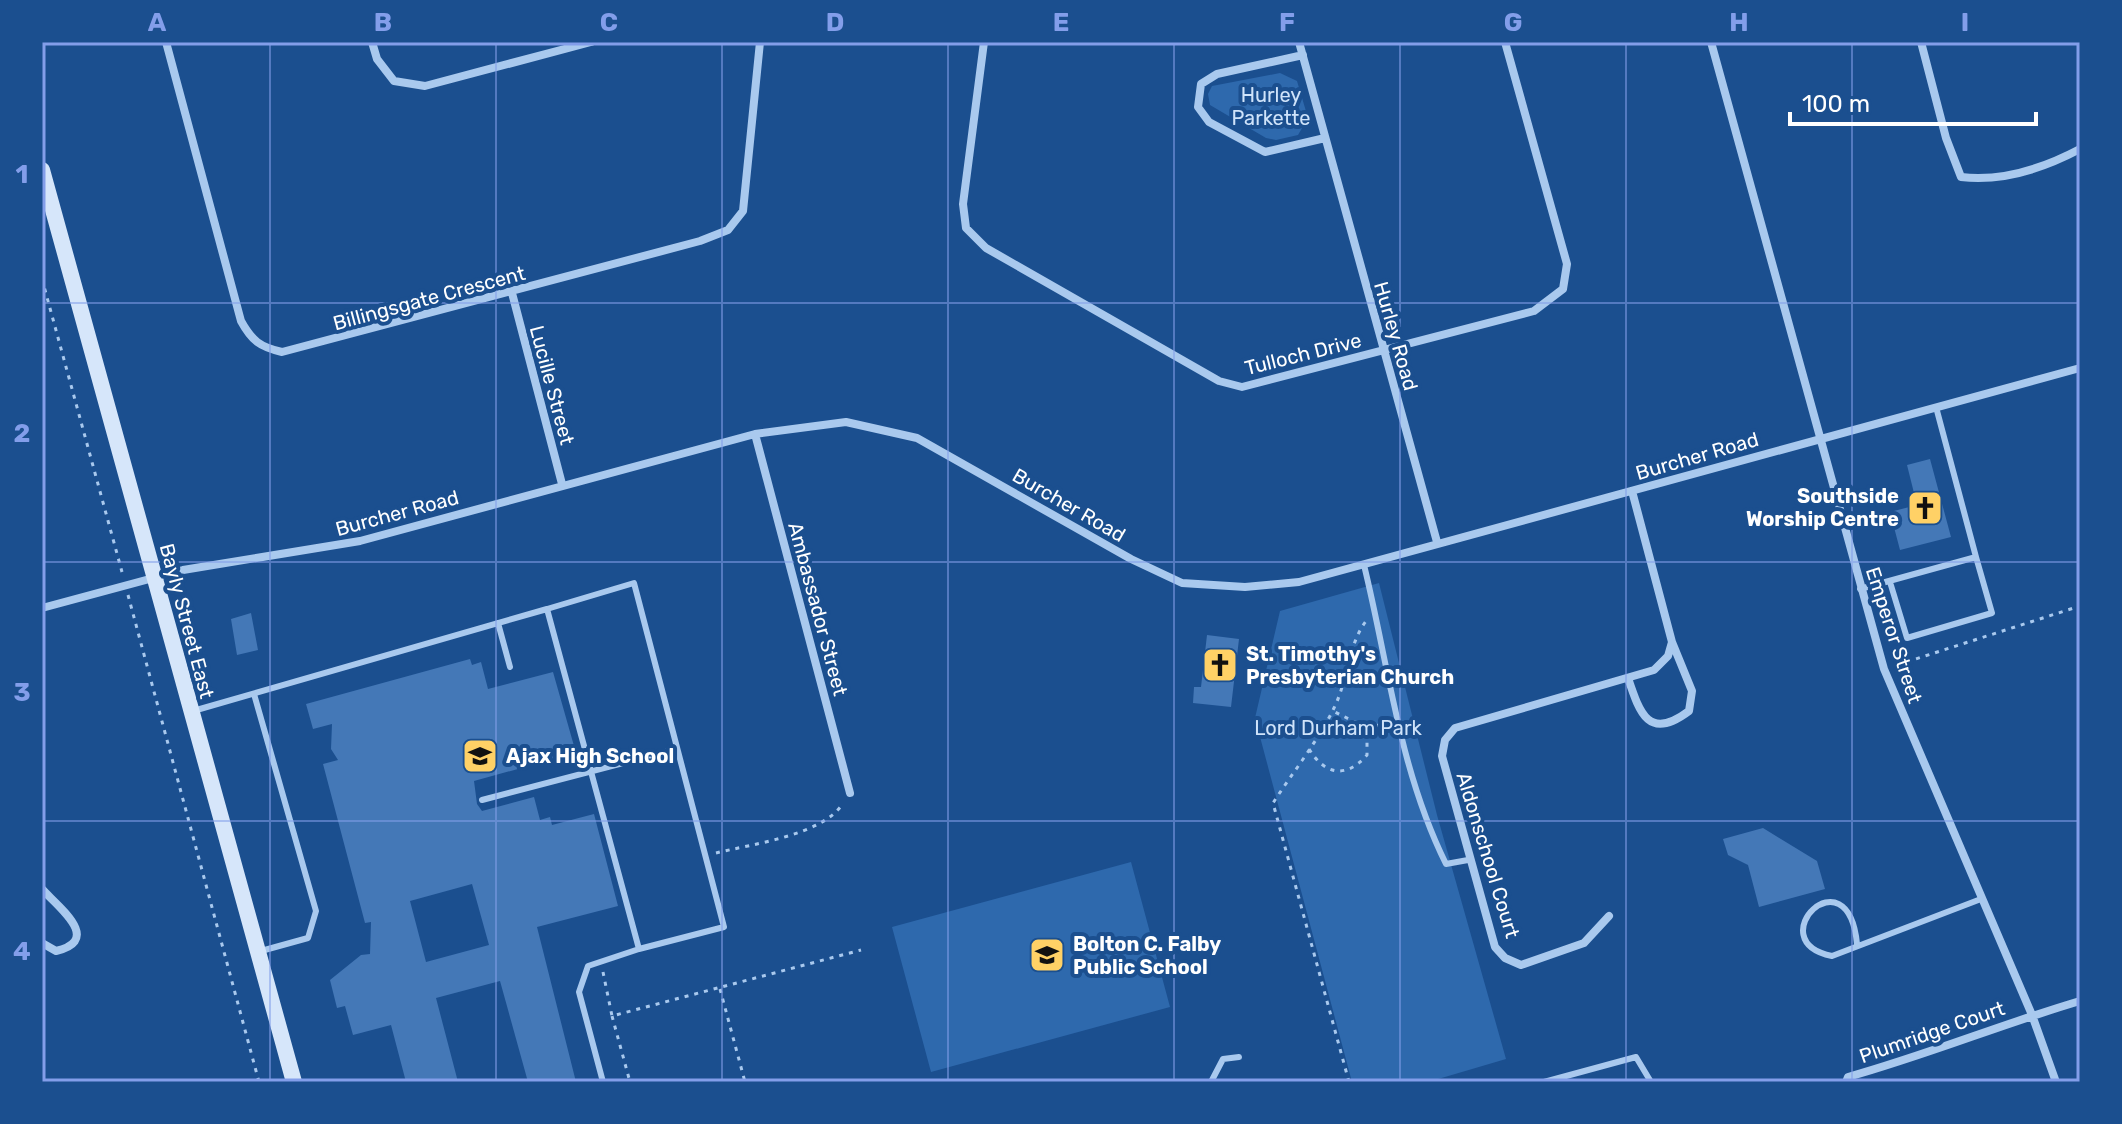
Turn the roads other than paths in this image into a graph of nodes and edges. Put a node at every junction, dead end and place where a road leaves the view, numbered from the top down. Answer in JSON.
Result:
{"nodes":[{"id":1,"x":166,"y":42,"type":"edge"},
{"id":2,"x":372,"y":42,"type":"edge"},
{"id":3,"x":591,"y":42,"type":"edge"},
{"id":4,"x":760,"y":42,"type":"edge"},
{"id":5,"x":984,"y":42,"type":"edge"},
{"id":6,"x":1299,"y":42,"type":"edge"},
{"id":7,"x":1505,"y":42,"type":"edge"},
{"id":8,"x":1711,"y":42,"type":"edge"},
{"id":9,"x":1921,"y":42,"type":"edge"},
{"id":10,"x":1303,"y":55,"type":"junction"},
{"id":11,"x":1325,"y":138,"type":"junction"},
{"id":12,"x":2080,"y":149,"type":"edge"},
{"id":13,"x":42,"y":170,"type":"edge"},
{"id":14,"x":512,"y":293,"type":"junction"},
{"id":15,"x":1384,"y":352,"type":"junction"},
{"id":16,"x":2080,"y":368,"type":"edge"},
{"id":17,"x":1936,"y":407,"type":"junction"},
{"id":18,"x":755,"y":434,"type":"junction"},
{"id":19,"x":1819,"y":439,"type":"junction"},
{"id":20,"x":562,"y":484,"type":"junction"},
{"id":21,"x":1632,"y":491,"type":"junction"},
{"id":22,"x":1437,"y":542,"type":"junction"},
{"id":23,"x":1976,"y":557,"type":"junction"},
{"id":24,"x":1364,"y":565,"type":"junction"},
{"id":25,"x":153,"y":578,"type":"junction"},
{"id":26,"x":1890,"y":582,"type":"junction"},
{"id":27,"x":1860,"y":589,"type":"junction"},
{"id":28,"x":42,"y":608,"type":"edge"},
{"id":29,"x":547,"y":609,"type":"junction"},
{"id":30,"x":498,"y":623,"type":"junction"},
{"id":31,"x":1672,"y":642,"type":"junction"},
{"id":32,"x":510,"y":667,"type":"dead end"},
{"id":33,"x":1628,"y":678,"type":"junction"},
{"id":34,"x":254,"y":694,"type":"junction"},
{"id":35,"x":191,"y":712,"type":"junction"},
{"id":36,"x":677,"y":749,"type":"junction"},
{"id":37,"x":591,"y":772,"type":"junction"},
{"id":38,"x":850,"y":793,"type":"road end"},
{"id":39,"x":482,"y":800,"type":"dead end"},
{"id":40,"x":1468,"y":860,"type":"junction"},
{"id":41,"x":42,"y":889,"type":"edge"},
{"id":42,"x":1981,"y":899,"type":"junction"},
{"id":43,"x":1609,"y":916,"type":"dead end"},
{"id":44,"x":42,"y":943,"type":"edge"},
{"id":45,"x":1857,"y":944,"type":"junction"},
{"id":46,"x":639,"y":949,"type":"junction"},
{"id":47,"x":258,"y":952,"type":"junction"},
{"id":48,"x":2080,"y":1001,"type":"edge"},
{"id":49,"x":2032,"y":1015,"type":"junction"},
{"id":50,"x":1239,"y":1057,"type":"dead end"},
{"id":51,"x":294,"y":1082,"type":"edge"},
{"id":52,"x":603,"y":1082,"type":"edge"},
{"id":53,"x":1211,"y":1082,"type":"edge"},
{"id":54,"x":1544,"y":1082,"type":"edge"},
{"id":55,"x":1651,"y":1082,"type":"edge"},
{"id":56,"x":1846,"y":1082,"type":"edge"},
{"id":57,"x":2056,"y":1082,"type":"edge"}],
"edges":[{"from":1,"to":14,"type":"street","name":"Billingsgate Crescent"},
{"from":2,"to":3,"type":"street"},
{"from":4,"to":14,"type":"street","name":"Billingsgate Crescent"},
{"from":5,"to":15,"type":"street","name":"Tulloch Drive"},
{"from":6,"to":10,"type":"street","name":"Hurley Road"},
{"from":7,"to":15,"type":"street","name":"Tulloch Drive"},
{"from":8,"to":19,"type":"street","name":"Emperor Street"},
{"from":9,"to":12,"type":"street"},
{"from":10,"to":11,"type":"street","name":"Hurley Road"},
{"from":10,"to":11,"type":"street"},
{"from":11,"to":15,"type":"street","name":"Hurley Road"},
{"from":13,"to":25,"type":"main road","name":"Bayly Street East"},
{"from":14,"to":20,"type":"street","name":"Lucille Street"},
{"from":15,"to":22,"type":"street","name":"Hurley Road"},
{"from":16,"to":17,"type":"street","name":"Burcher Road"},
{"from":17,"to":19,"type":"street","name":"Burcher Road"},
{"from":17,"to":23,"type":"lane"},
{"from":18,"to":20,"type":"street","name":"Burcher Road"},
{"from":18,"to":24,"type":"street","name":"Burcher Road"},
{"from":18,"to":38,"type":"street","name":"Ambassador Street"},
{"from":19,"to":21,"type":"street","name":"Burcher Road"},
{"from":19,"to":27,"type":"street","name":"Emperor Street"},
{"from":20,"to":25,"type":"street","name":"Burcher Road"},
{"from":21,"to":22,"type":"street","name":"Burcher Road"},
{"from":21,"to":31,"type":"street"},
{"from":22,"to":24,"type":"street","name":"Burcher Road"},
{"from":23,"to":26,"type":"lane"},
{"from":23,"to":26,"type":"lane"},
{"from":24,"to":40,"type":"lane"},
{"from":25,"to":28,"type":"street","name":"Burcher Road"},
{"from":25,"to":35,"type":"main road","name":"Bayly Street East"},
{"from":26,"to":27,"type":"lane"},
{"from":27,"to":42,"type":"street","name":"Emperor Street"},
{"from":29,"to":30,"type":"lane"},
{"from":29,"to":36,"type":"lane"},
{"from":29,"to":37,"type":"lane"},
{"from":30,"to":32,"type":"lane"},
{"from":30,"to":34,"type":"lane"},
{"from":31,"to":33,"type":"street","name":"Aldonschool Court"},
{"from":31,"to":33,"type":"street"},
{"from":33,"to":40,"type":"street","name":"Aldonschool Court"},
{"from":34,"to":35,"type":"lane"},
{"from":34,"to":47,"type":"lane"},
{"from":35,"to":47,"type":"main road","name":"Bayly Street East"},
{"from":36,"to":37,"type":"lane"},
{"from":36,"to":46,"type":"lane"},
{"from":37,"to":39,"type":"lane"},
{"from":37,"to":46,"type":"lane"},
{"from":40,"to":43,"type":"street","name":"Aldonschool Court"},
{"from":41,"to":44,"type":"street"},
{"from":42,"to":45,"type":"lane"},
{"from":42,"to":49,"type":"street","name":"Emperor Street"},
{"from":45,"to":45,"type":"lane"},
{"from":46,"to":52,"type":"lane"},
{"from":47,"to":51,"type":"main road","name":"Bayly Street East"},
{"from":48,"to":49,"type":"street","name":"Plumridge Court"},
{"from":49,"to":56,"type":"street","name":"Plumridge Court"},
{"from":49,"to":57,"type":"street","name":"Emperor Street"},
{"from":50,"to":53,"type":"lane"},
{"from":54,"to":55,"type":"lane"}]}
